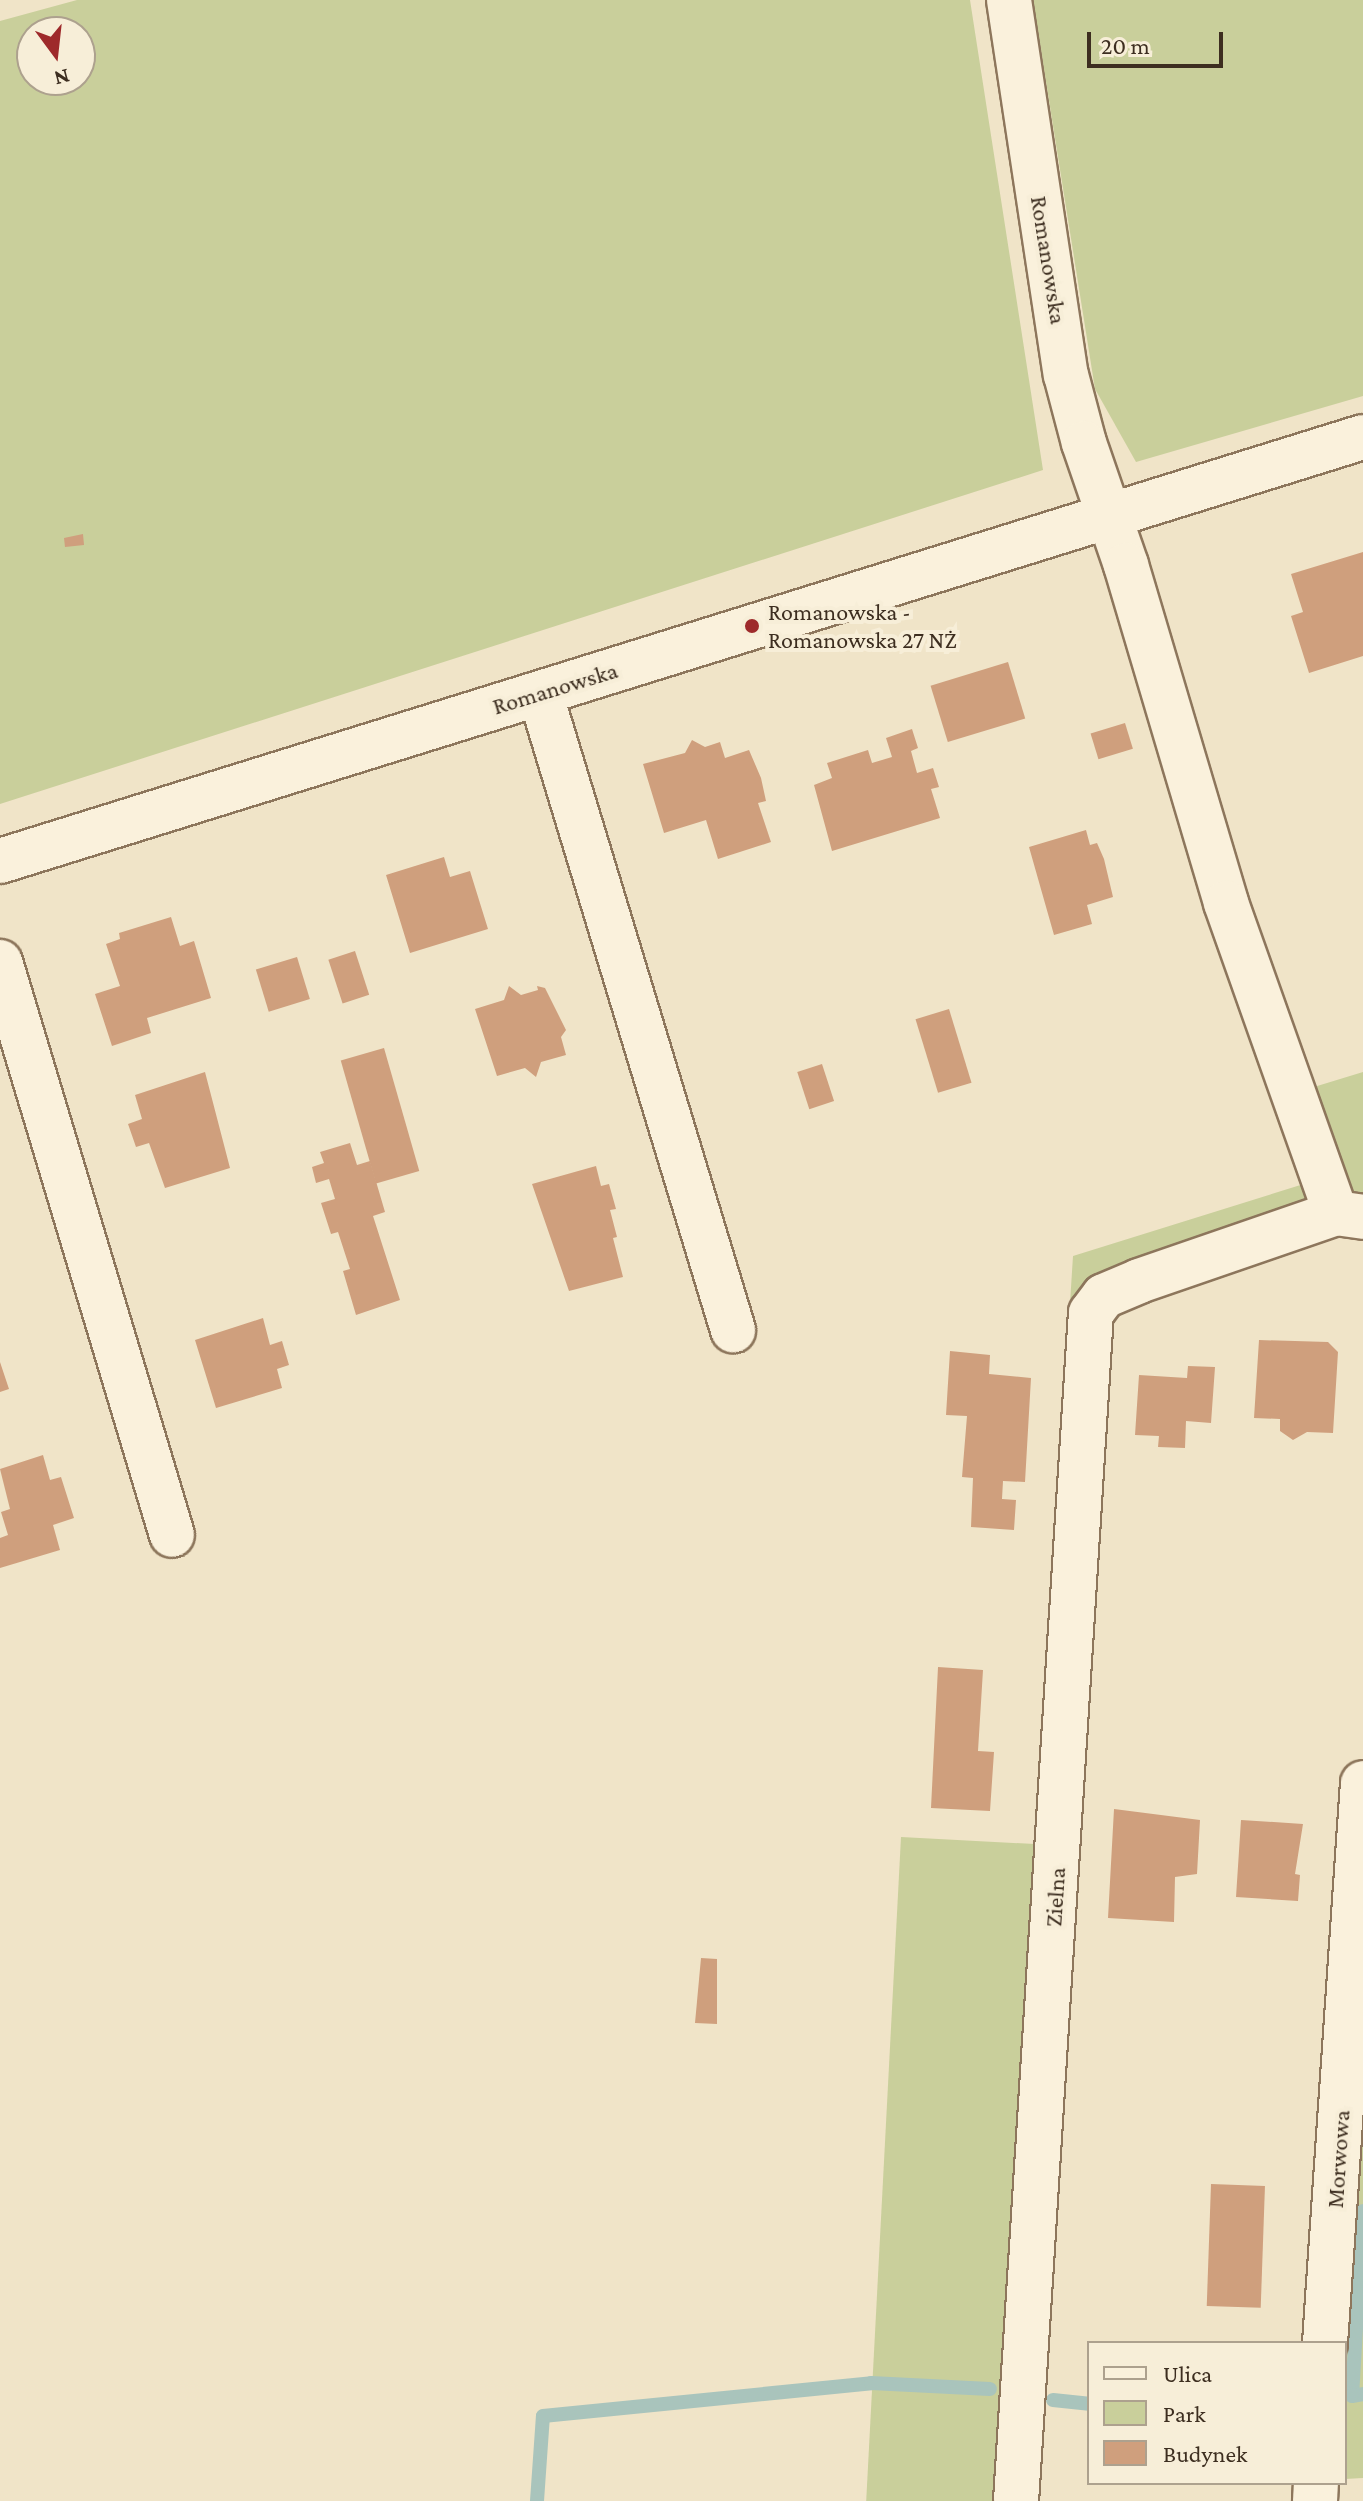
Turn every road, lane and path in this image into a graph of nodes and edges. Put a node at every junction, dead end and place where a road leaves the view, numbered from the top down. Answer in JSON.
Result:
{"nodes":[{"id":1,"x":1009,"y":0,"type":"edge"},
{"id":2,"x":1363,"y":437,"type":"edge"},
{"id":3,"x":1110,"y":516,"type":"junction"},
{"id":4,"x":540,"y":693,"type":"junction"},
{"id":5,"x":0,"y":861,"type":"edge"},
{"id":6,"x":0,"y":962,"type":"edge"},
{"id":7,"x":1350,"y":1215,"type":"edge"},
{"id":8,"x":733,"y":1330,"type":"dead end"},
{"id":9,"x":172,"y":1535,"type":"dead end"},
{"id":10,"x":1363,"y":1783,"type":"edge"},
{"id":11,"x":1325,"y":2341,"type":"edge"},
{"id":12,"x":1016,"y":2501,"type":"edge"}],
"edges":[{"from":1,"to":3,"type":"street","name":"Romanowska"},
{"from":2,"to":3,"type":"street","name":"Romanowska"},
{"from":3,"to":4,"type":"street","name":"Romanowska"},
{"from":3,"to":7,"type":"street"},
{"from":4,"to":5,"type":"street","name":"Romanowska"},
{"from":4,"to":8,"type":"street"},
{"from":6,"to":9,"type":"street"},
{"from":7,"to":12,"type":"street","name":"Zielna"},
{"from":10,"to":11,"type":"street","name":"Morwowa"}]}
